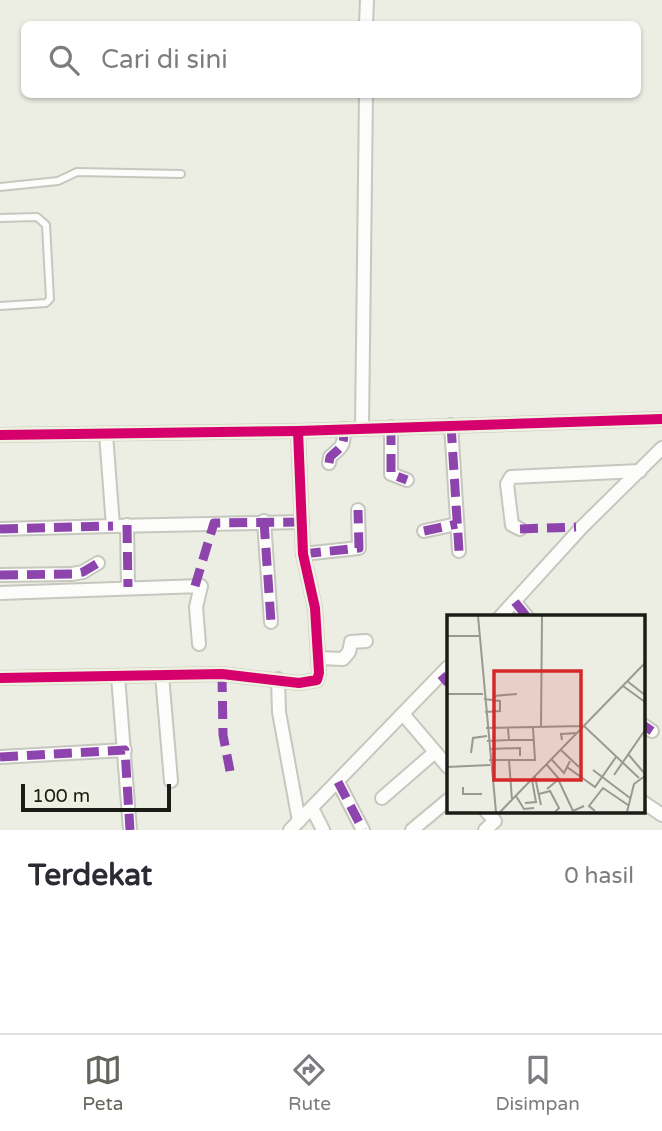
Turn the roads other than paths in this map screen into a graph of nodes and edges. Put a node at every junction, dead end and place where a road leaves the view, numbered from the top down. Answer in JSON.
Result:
{"nodes":[{"id":1,"x":367,"y":0,"type":"edge"},
{"id":2,"x":366,"y":21,"type":"edge"},
{"id":3,"x":366,"y":98,"type":"edge"},
{"id":4,"x":181,"y":174,"type":"dead end"},
{"id":5,"x":0,"y":187,"type":"edge"},
{"id":6,"x":0,"y":218,"type":"edge"},
{"id":7,"x":0,"y":306,"type":"edge"},
{"id":8,"x":662,"y":419,"type":"edge"},
{"id":9,"x":451,"y":425,"type":"junction"},
{"id":10,"x":391,"y":427,"type":"junction"},
{"id":11,"x":362,"y":428,"type":"junction"},
{"id":12,"x":344,"y":429,"type":"junction"},
{"id":13,"x":298,"y":431,"type":"junction"},
{"id":14,"x":106,"y":434,"type":"junction"},
{"id":15,"x":0,"y":435,"type":"edge"},
{"id":16,"x":662,"y":448,"type":"edge"},
{"id":17,"x":329,"y":463,"type":"dead end"},
{"id":18,"x":640,"y":471,"type":"junction"},
{"id":19,"x":407,"y":480,"type":"dead end"},
{"id":20,"x":358,"y":510,"type":"dead end"},
{"id":21,"x":264,"y":521,"type":"junction"},
{"id":22,"x":302,"y":522,"type":"junction"},
{"id":23,"x":457,"y":524,"type":"junction"},
{"id":24,"x":127,"y":525,"type":"junction"},
{"id":25,"x":113,"y":526,"type":"junction"},
{"id":26,"x":520,"y":529,"type":"dead end"},
{"id":27,"x":0,"y":530,"type":"edge"},
{"id":28,"x":424,"y":531,"type":"dead end"},
{"id":29,"x":459,"y":551,"type":"dead end"},
{"id":30,"x":303,"y":554,"type":"junction"},
{"id":31,"x":98,"y":563,"type":"dead end"},
{"id":32,"x":0,"y":575,"type":"edge"},
{"id":33,"x":128,"y":587,"type":"junction"},
{"id":34,"x":0,"y":593,"type":"edge"},
{"id":35,"x":515,"y":602,"type":"junction"},
{"id":36,"x":502,"y":615,"type":"edge"},
{"id":37,"x":525,"y":615,"type":"edge"},
{"id":38,"x":271,"y":622,"type":"dead end"},
{"id":39,"x":366,"y":642,"type":"dead end"},
{"id":40,"x":199,"y":644,"type":"dead end"},
{"id":41,"x":318,"y":658,"type":"junction"},
{"id":42,"x":162,"y":674,"type":"junction"},
{"id":43,"x":446,"y":675,"type":"edge"},
{"id":44,"x":118,"y":676,"type":"junction"},
{"id":45,"x":0,"y":678,"type":"edge"},
{"id":46,"x":278,"y":679,"type":"junction"},
{"id":47,"x":403,"y":714,"type":"junction"},
{"id":48,"x":125,"y":750,"type":"junction"},
{"id":49,"x":435,"y":752,"type":"junction"},
{"id":50,"x":0,"y":757,"type":"edge"},
{"id":51,"x":447,"y":765,"type":"edge"},
{"id":52,"x":171,"y":781,"type":"dead end"},
{"id":53,"x":338,"y":782,"type":"junction"},
{"id":54,"x":382,"y":798,"type":"dead end"},
{"id":55,"x":447,"y":802,"type":"edge"},
{"id":56,"x":644,"y":803,"type":"edge"},
{"id":57,"x":312,"y":808,"type":"junction"},
{"id":58,"x":488,"y":813,"type":"edge"},
{"id":59,"x":662,"y":815,"type":"edge"},
{"id":60,"x":293,"y":828,"type":"edge"},
{"id":61,"x":489,"y":829,"type":"edge"},
{"id":62,"x":130,"y":830,"type":"edge"},
{"id":63,"x":323,"y":830,"type":"edge"},
{"id":64,"x":363,"y":830,"type":"edge"},
{"id":65,"x":412,"y":830,"type":"edge"}],
"edges":[{"from":1,"to":2,"type":"street"},
{"from":3,"to":11,"type":"street"},
{"from":4,"to":5,"type":"lane"},
{"from":6,"to":7,"type":"lane"},
{"from":8,"to":9,"type":"street"},
{"from":9,"to":10,"type":"street"},
{"from":9,"to":23,"type":"street"},
{"from":10,"to":11,"type":"street"},
{"from":10,"to":19,"type":"street"},
{"from":11,"to":12,"type":"street"},
{"from":12,"to":13,"type":"street"},
{"from":12,"to":17,"type":"street"},
{"from":13,"to":14,"type":"street"},
{"from":13,"to":22,"type":"street"},
{"from":14,"to":15,"type":"street"},
{"from":14,"to":25,"type":"street"},
{"from":16,"to":18,"type":"street"},
{"from":18,"to":26,"type":"street"},
{"from":18,"to":35,"type":"street"},
{"from":20,"to":30,"type":"street"},
{"from":21,"to":22,"type":"street"},
{"from":21,"to":24,"type":"street"},
{"from":21,"to":38,"type":"street"},
{"from":22,"to":30,"type":"street"},
{"from":23,"to":28,"type":"street"},
{"from":23,"to":29,"type":"street"},
{"from":24,"to":25,"type":"street"},
{"from":24,"to":33,"type":"street"},
{"from":25,"to":27,"type":"street"},
{"from":30,"to":41,"type":"street"},
{"from":31,"to":32,"type":"street"},
{"from":33,"to":34,"type":"street"},
{"from":33,"to":40,"type":"street"},
{"from":35,"to":36,"type":"street"},
{"from":35,"to":37,"type":"street"},
{"from":39,"to":41,"type":"street"},
{"from":41,"to":46,"type":"street"},
{"from":42,"to":44,"type":"street"},
{"from":42,"to":46,"type":"street"},
{"from":42,"to":52,"type":"street"},
{"from":43,"to":47,"type":"street"},
{"from":44,"to":45,"type":"street"},
{"from":44,"to":48,"type":"street"},
{"from":46,"to":60,"type":"street"},
{"from":47,"to":49,"type":"street"},
{"from":47,"to":53,"type":"street"},
{"from":48,"to":50,"type":"street"},
{"from":48,"to":62,"type":"street"},
{"from":49,"to":51,"type":"street"},
{"from":49,"to":54,"type":"street"},
{"from":53,"to":57,"type":"street"},
{"from":53,"to":64,"type":"street"},
{"from":55,"to":65,"type":"street"},
{"from":56,"to":59,"type":"street"},
{"from":57,"to":60,"type":"street"},
{"from":57,"to":63,"type":"street"},
{"from":58,"to":61,"type":"street"}]}
